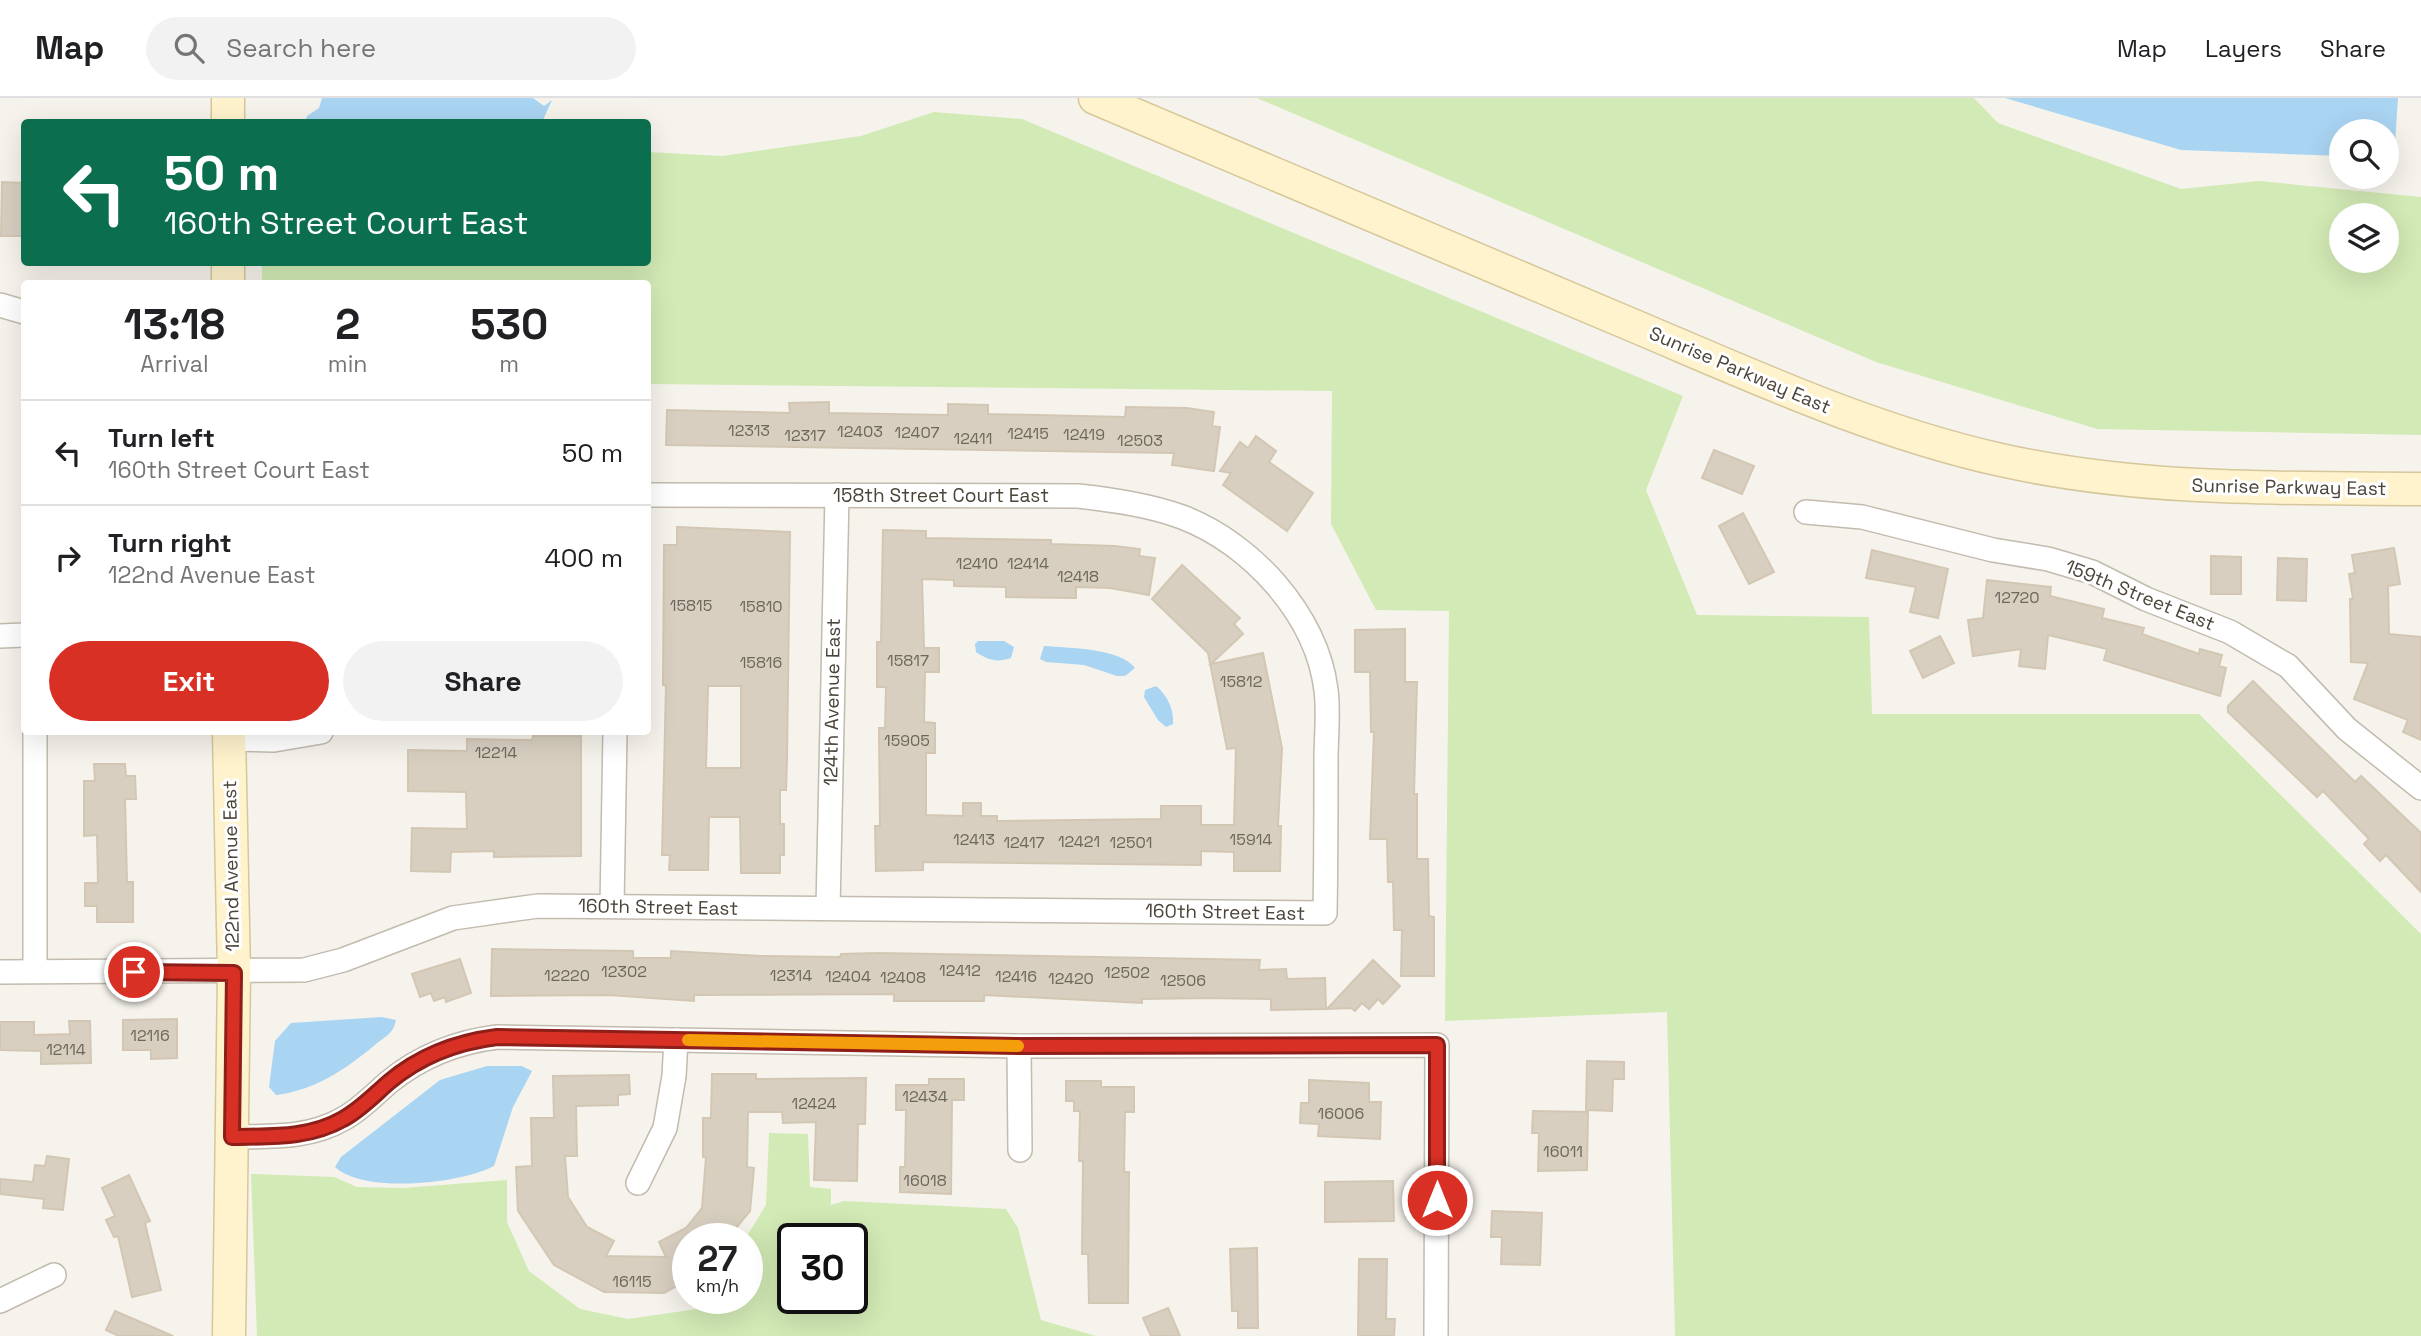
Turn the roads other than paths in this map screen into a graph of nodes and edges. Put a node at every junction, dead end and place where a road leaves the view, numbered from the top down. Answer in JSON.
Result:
{"nodes":[{"id":1,"x":228,"y":98,"type":"edge"},
{"id":2,"x":1095,"y":98,"type":"edge"},
{"id":3,"x":228,"y":119,"type":"edge"},
{"id":4,"x":0,"y":305,"type":"edge"},
{"id":5,"x":21,"y":311,"type":"edge"},
{"id":6,"x":2421,"y":489,"type":"edge"},
{"id":7,"x":651,"y":495,"type":"edge"},
{"id":8,"x":836,"y":495,"type":"junction"},
{"id":9,"x":1807,"y":512,"type":"dead end"},
{"id":10,"x":21,"y":635,"type":"edge"},
{"id":11,"x":0,"y":636,"type":"edge"},
{"id":12,"x":35,"y":735,"type":"edge"},
{"id":13,"x":229,"y":735,"type":"edge"},
{"id":14,"x":303,"y":735,"type":"edge"},
{"id":15,"x":615,"y":735,"type":"edge"},
{"id":16,"x":2421,"y":788,"type":"edge"},
{"id":17,"x":612,"y":906,"type":"junction"},
{"id":18,"x":828,"y":908,"type":"junction"},
{"id":19,"x":1325,"y":914,"type":"joint"},
{"id":20,"x":35,"y":971,"type":"junction"},
{"id":21,"x":0,"y":972,"type":"edge"},
{"id":22,"x":234,"y":973,"type":"junction"},
{"id":23,"x":676,"y":1040,"type":"junction"},
{"id":24,"x":1019,"y":1046,"type":"junction"},
{"id":25,"x":232,"y":1137,"type":"junction"},
{"id":26,"x":1020,"y":1150,"type":"dead end"},
{"id":27,"x":638,"y":1182,"type":"dead end"},
{"id":28,"x":54,"y":1275,"type":"dead end"},
{"id":29,"x":0,"y":1301,"type":"edge"},
{"id":30,"x":229,"y":1336,"type":"edge"},
{"id":31,"x":1436,"y":1336,"type":"edge"}],
"edges":[{"from":1,"to":3,"type":"street"},
{"from":2,"to":6,"type":"street","name":"Sunrise Parkway East"},
{"from":4,"to":5,"type":"street"},
{"from":7,"to":8,"type":"street","name":"158th Street Court East"},
{"from":8,"to":18,"type":"street","name":"124th Avenue East"},
{"from":8,"to":19,"type":"street","name":"158th Street Court East"},
{"from":9,"to":16,"type":"street","name":"159th Street East"},
{"from":10,"to":11,"type":"street"},
{"from":12,"to":20,"type":"street"},
{"from":13,"to":14,"type":"street"},
{"from":13,"to":22,"type":"street","name":"122nd Avenue East"},
{"from":15,"to":17,"type":"street"},
{"from":17,"to":18,"type":"street","name":"160th Street East"},
{"from":17,"to":22,"type":"street","name":"160th Street East"},
{"from":18,"to":19,"type":"street","name":"160th Street East"},
{"from":20,"to":21,"type":"street","name":"160th Street East"},
{"from":20,"to":22,"type":"street","name":"160th Street East"},
{"from":22,"to":25,"type":"street","name":"122nd Avenue East"},
{"from":23,"to":24,"type":"street"},
{"from":23,"to":25,"type":"street"},
{"from":23,"to":27,"type":"street"},
{"from":24,"to":26,"type":"street"},
{"from":24,"to":31,"type":"street"},
{"from":25,"to":30,"type":"street","name":"122nd Avenue East"},
{"from":28,"to":29,"type":"street"}]}
